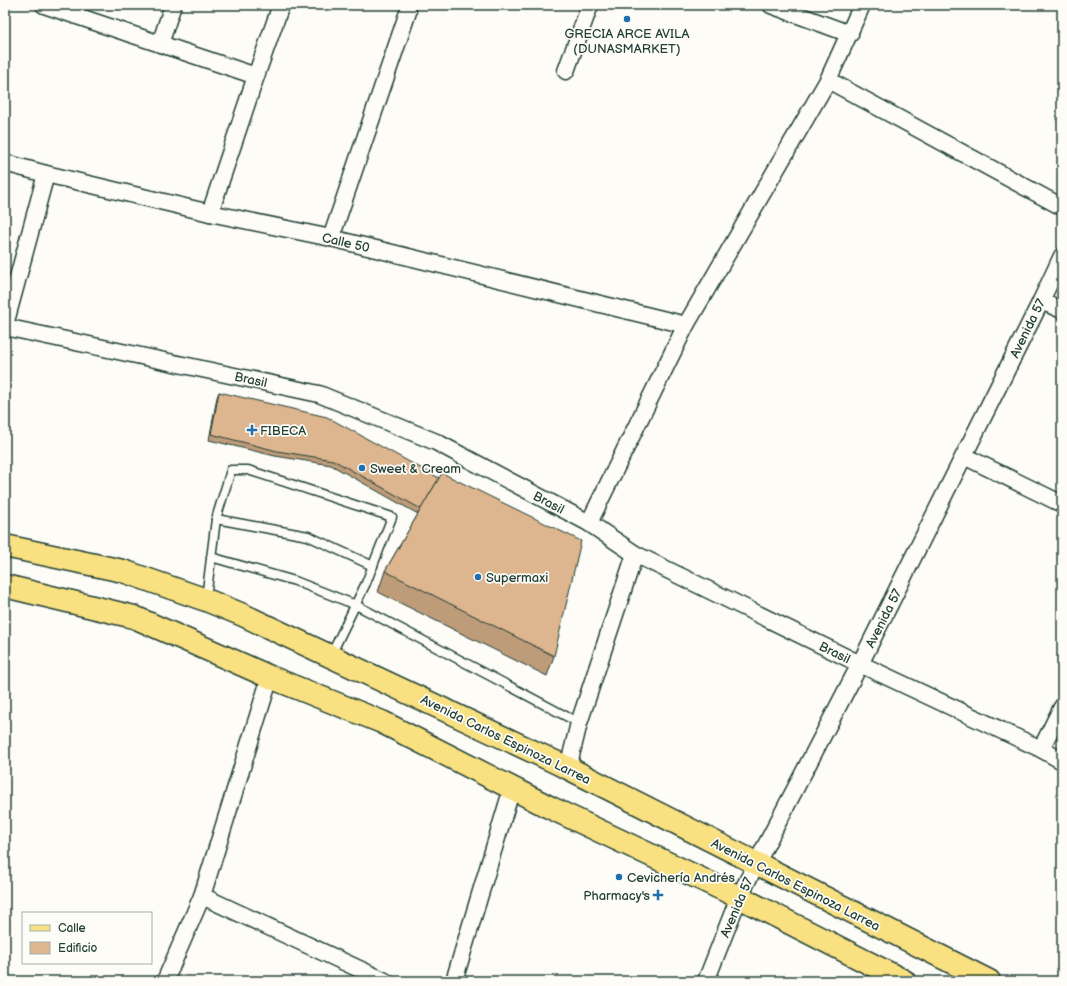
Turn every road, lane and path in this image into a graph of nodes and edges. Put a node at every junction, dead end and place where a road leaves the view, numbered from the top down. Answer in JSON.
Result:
{"nodes":[{"id":1,"x":173,"y":5,"type":"edge"},
{"id":2,"x":281,"y":5,"type":"edge"},
{"id":3,"x":590,"y":5,"type":"edge"},
{"id":4,"x":771,"y":5,"type":"edge"},
{"id":5,"x":862,"y":5,"type":"edge"},
{"id":6,"x":51,"y":6,"type":"edge"},
{"id":7,"x":408,"y":12,"type":"dead end"},
{"id":8,"x":850,"y":34,"type":"junction"},
{"id":9,"x":160,"y":44,"type":"junction"},
{"id":10,"x":566,"y":71,"type":"dead end"},
{"id":11,"x":256,"y":76,"type":"junction"},
{"id":12,"x":828,"y":80,"type":"junction"},
{"id":13,"x":5,"y":163,"type":"edge"},
{"id":14,"x":46,"y":174,"type":"junction"},
{"id":15,"x":1062,"y":207,"type":"edge"},
{"id":16,"x":210,"y":213,"type":"junction"},
{"id":17,"x":331,"y":238,"type":"junction"},
{"id":18,"x":1062,"y":256,"type":"edge"},
{"id":19,"x":1041,"y":301,"type":"junction"},
{"id":20,"x":1062,"y":310,"type":"edge"},
{"id":21,"x":686,"y":325,"type":"junction"},
{"id":22,"x":5,"y":326,"type":"edge"},
{"id":23,"x":964,"y":456,"type":"junction"},
{"id":24,"x":1062,"y":504,"type":"edge"},
{"id":25,"x":216,"y":519,"type":"junction"},
{"id":26,"x":589,"y":523,"type":"junction"},
{"id":27,"x":5,"y":546,"type":"edge"},
{"id":28,"x":635,"y":554,"type":"junction"},
{"id":29,"x":211,"y":557,"type":"junction"},
{"id":30,"x":373,"y":566,"type":"junction"},
{"id":31,"x":5,"y":586,"type":"edge"},
{"id":32,"x":206,"y":600,"type":"junction"},
{"id":33,"x":356,"y":605,"type":"junction"},
{"id":34,"x":331,"y":655,"type":"junction"},
{"id":35,"x":860,"y":664,"type":"junction"},
{"id":36,"x":270,"y":676,"type":"junction"},
{"id":37,"x":1062,"y":707,"type":"edge"},
{"id":38,"x":579,"y":722,"type":"junction"},
{"id":39,"x":1041,"y":749,"type":"junction"},
{"id":40,"x":1062,"y":761,"type":"edge"},
{"id":41,"x":568,"y":768,"type":"junction"},
{"id":42,"x":512,"y":788,"type":"junction"},
{"id":43,"x":756,"y":863,"type":"junction"},
{"id":44,"x":202,"y":896,"type":"junction"},
{"id":45,"x":739,"y":897,"type":"junction"},
{"id":46,"x":165,"y":981,"type":"edge"},
{"id":47,"x":385,"y":981,"type":"edge"},
{"id":48,"x":454,"y":981,"type":"edge"},
{"id":49,"x":706,"y":981,"type":"edge"},
{"id":50,"x":904,"y":981,"type":"edge"},
{"id":51,"x":989,"y":981,"type":"edge"}],
"edges":[{"from":1,"to":9,"type":"street"},
{"from":2,"to":11,"type":"street"},
{"from":3,"to":10,"type":"street"},
{"from":4,"to":8,"type":"street"},
{"from":5,"to":8,"type":"street"},
{"from":6,"to":9,"type":"street"},
{"from":7,"to":17,"type":"street"},
{"from":8,"to":12,"type":"street"},
{"from":9,"to":11,"type":"street"},
{"from":11,"to":16,"type":"street"},
{"from":12,"to":15,"type":"street"},
{"from":12,"to":21,"type":"street"},
{"from":13,"to":14,"type":"street","name":"Calle 50"},
{"from":14,"to":16,"type":"street","name":"Calle 50"},
{"from":14,"to":22,"type":"street"},
{"from":16,"to":17,"type":"street","name":"Calle 50"},
{"from":17,"to":21,"type":"street","name":"Calle 50"},
{"from":18,"to":19,"type":"street","name":"Avenida 57"},
{"from":19,"to":20,"type":"street"},
{"from":19,"to":23,"type":"street","name":"Avenida 57"},
{"from":21,"to":26,"type":"street"},
{"from":22,"to":26,"type":"street","name":"Brasil"},
{"from":23,"to":24,"type":"street"},
{"from":23,"to":35,"type":"street","name":"Avenida 57"},
{"from":25,"to":29,"type":"lane"},
{"from":25,"to":30,"type":"lane"},
{"from":25,"to":30,"type":"lane"},
{"from":26,"to":28,"type":"street","name":"Brasil"},
{"from":27,"to":32,"type":"main road","name":"Avenida Carlos Espinoza Larrea"},
{"from":28,"to":35,"type":"street","name":"Brasil"},
{"from":28,"to":38,"type":"street"},
{"from":29,"to":32,"type":"lane"},
{"from":29,"to":33,"type":"lane"},
{"from":30,"to":33,"type":"lane"},
{"from":31,"to":36,"type":"main road"},
{"from":32,"to":34,"type":"main road","name":"Avenida Carlos Espinoza Larrea"},
{"from":33,"to":34,"type":"lane"},
{"from":33,"to":38,"type":"lane"},
{"from":34,"to":41,"type":"main road","name":"Avenida Carlos Espinoza Larrea"},
{"from":35,"to":39,"type":"street","name":"Brasil"},
{"from":35,"to":43,"type":"street","name":"Avenida 57"},
{"from":36,"to":42,"type":"main road"},
{"from":36,"to":44,"type":"street"},
{"from":37,"to":39,"type":"street"},
{"from":38,"to":41,"type":"street"},
{"from":39,"to":40,"type":"street","name":"Brasil"},
{"from":41,"to":43,"type":"main road","name":"Avenida Carlos Espinoza Larrea"},
{"from":42,"to":45,"type":"main road"},
{"from":42,"to":48,"type":"street"},
{"from":43,"to":45,"type":"street","name":"Avenida 57"},
{"from":43,"to":51,"type":"main road","name":"Avenida Carlos Espinoza Larrea"},
{"from":44,"to":46,"type":"street"},
{"from":44,"to":47,"type":"street"},
{"from":45,"to":49,"type":"street","name":"Avenida 57"},
{"from":45,"to":50,"type":"main road"}]}
